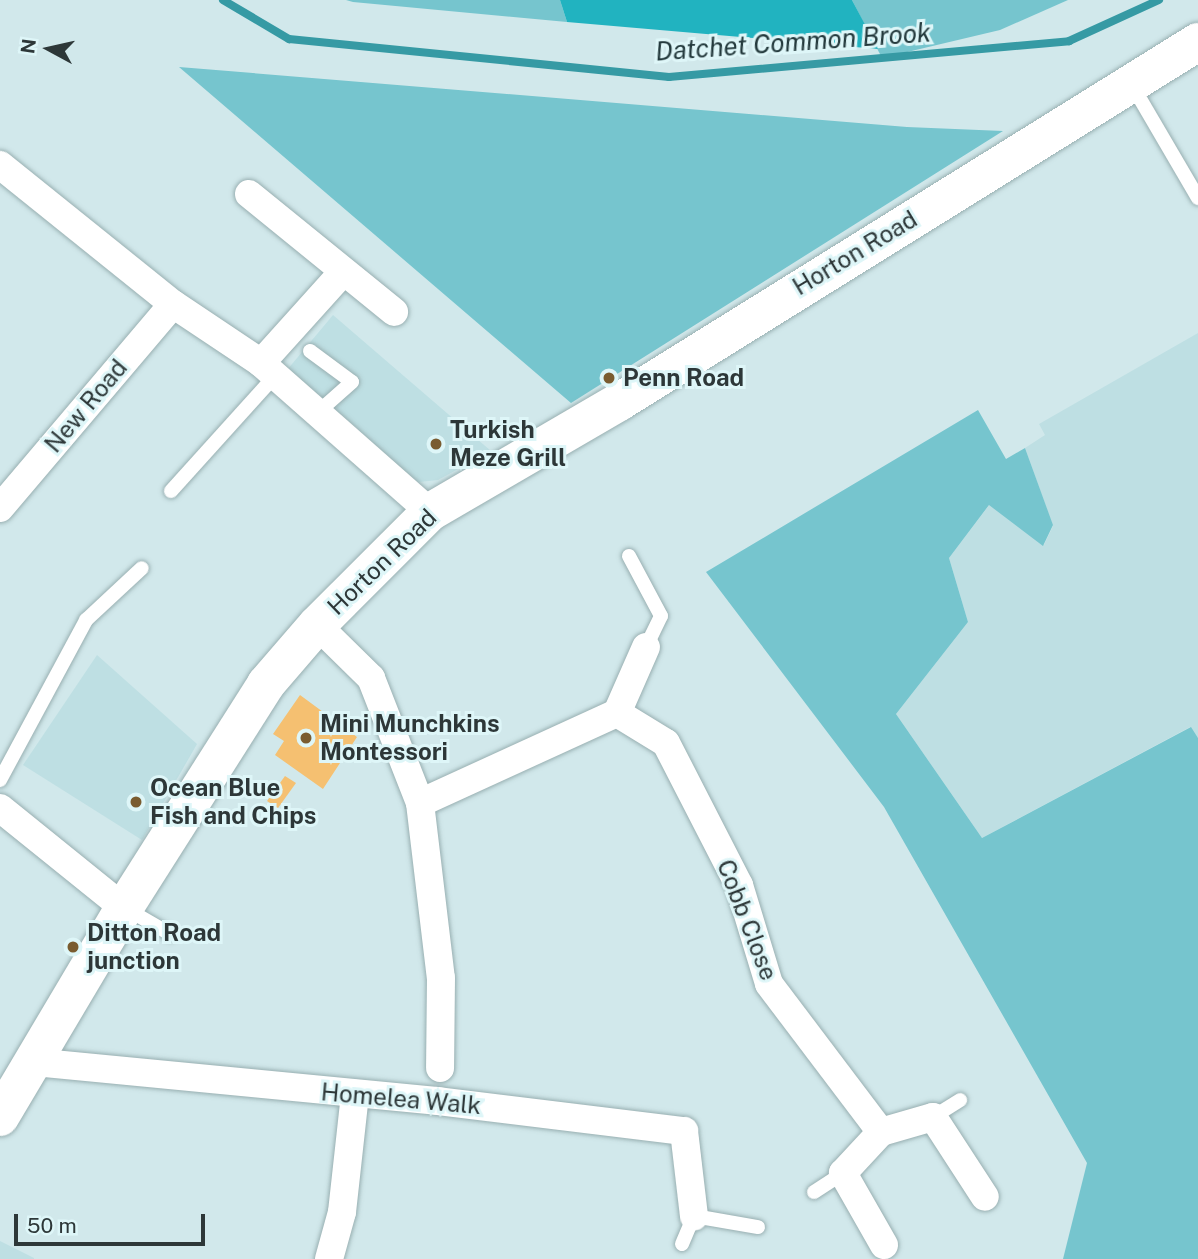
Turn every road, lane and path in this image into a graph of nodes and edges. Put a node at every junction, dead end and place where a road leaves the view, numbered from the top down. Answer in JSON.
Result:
{"nodes":[{"id":1,"x":1198,"y":42,"type":"edge"},
{"id":2,"x":1131,"y":84,"type":"junction"},
{"id":3,"x":0,"y":165,"type":"edge"},
{"id":4,"x":249,"y":194,"type":"dead end"},
{"id":5,"x":1198,"y":198,"type":"edge"},
{"id":6,"x":342,"y":272,"type":"junction"},
{"id":7,"x":173,"y":304,"type":"junction"},
{"id":8,"x":394,"y":312,"type":"dead end"},
{"id":9,"x":310,"y":351,"type":"dead end"},
{"id":10,"x":268,"y":370,"type":"junction"},
{"id":11,"x":317,"y":413,"type":"junction"},
{"id":12,"x":171,"y":491,"type":"dead end"},
{"id":13,"x":0,"y":508,"type":"edge"},
{"id":14,"x":429,"y":512,"type":"junction"},
{"id":15,"x":629,"y":556,"type":"dead end"},
{"id":16,"x":142,"y":568,"type":"dead end"},
{"id":17,"x":317,"y":625,"type":"junction"},
{"id":18,"x":646,"y":647,"type":"joint"},
{"id":19,"x":617,"y":713,"type":"junction"},
{"id":20,"x":0,"y":780,"type":"edge"},
{"id":21,"x":420,"y":803,"type":"junction"},
{"id":22,"x":3,"y":816,"type":"edge"},
{"id":23,"x":124,"y":908,"type":"junction"},
{"id":24,"x":170,"y":934,"type":"dead end"},
{"id":25,"x":33,"y":1062,"type":"junction"},
{"id":26,"x":440,"y":1068,"type":"dead end"},
{"id":27,"x":355,"y":1094,"type":"junction"},
{"id":28,"x":960,"y":1100,"type":"dead end"},
{"id":29,"x":0,"y":1115,"type":"edge"},
{"id":30,"x":933,"y":1117,"type":"junction"},
{"id":31,"x":881,"y":1132,"type":"junction"},
{"id":32,"x":843,"y":1172,"type":"junction"},
{"id":33,"x":814,"y":1192,"type":"dead end"},
{"id":34,"x":985,"y":1197,"type":"dead end"},
{"id":35,"x":694,"y":1216,"type":"junction"},
{"id":36,"x":758,"y":1227,"type":"dead end"},
{"id":37,"x":682,"y":1244,"type":"dead end"},
{"id":38,"x":884,"y":1245,"type":"dead end"},
{"id":39,"x":329,"y":1259,"type":"edge"}],
"edges":[{"from":1,"to":2,"type":"main road","name":"Horton Road"},
{"from":2,"to":5,"type":"lane"},
{"from":2,"to":14,"type":"main road","name":"Horton Road"},
{"from":3,"to":7,"type":"street"},
{"from":4,"to":6,"type":"street"},
{"from":6,"to":8,"type":"street"},
{"from":6,"to":10,"type":"street"},
{"from":7,"to":10,"type":"street"},
{"from":7,"to":13,"type":"street","name":"New Road"},
{"from":9,"to":11,"type":"lane"},
{"from":10,"to":11,"type":"street"},
{"from":10,"to":12,"type":"lane"},
{"from":11,"to":14,"type":"street"},
{"from":14,"to":17,"type":"main road","name":"Horton Road"},
{"from":15,"to":18,"type":"lane"},
{"from":16,"to":20,"type":"lane"},
{"from":17,"to":21,"type":"street"},
{"from":17,"to":23,"type":"main road","name":"Horton Road"},
{"from":18,"to":19,"type":"street"},
{"from":19,"to":21,"type":"street"},
{"from":19,"to":31,"type":"street","name":"Cobb Close"},
{"from":21,"to":26,"type":"street"},
{"from":22,"to":23,"type":"street"},
{"from":23,"to":24,"type":"lane"},
{"from":23,"to":25,"type":"main road","name":"Horton Road"},
{"from":25,"to":27,"type":"street","name":"Homelea Walk"},
{"from":25,"to":29,"type":"main road","name":"Horton Road"},
{"from":27,"to":35,"type":"street","name":"Homelea Walk"},
{"from":27,"to":39,"type":"street"},
{"from":28,"to":30,"type":"lane"},
{"from":30,"to":31,"type":"street"},
{"from":30,"to":34,"type":"street"},
{"from":31,"to":32,"type":"street"},
{"from":32,"to":33,"type":"lane"},
{"from":32,"to":38,"type":"street"},
{"from":35,"to":36,"type":"lane"},
{"from":35,"to":37,"type":"lane"}]}
